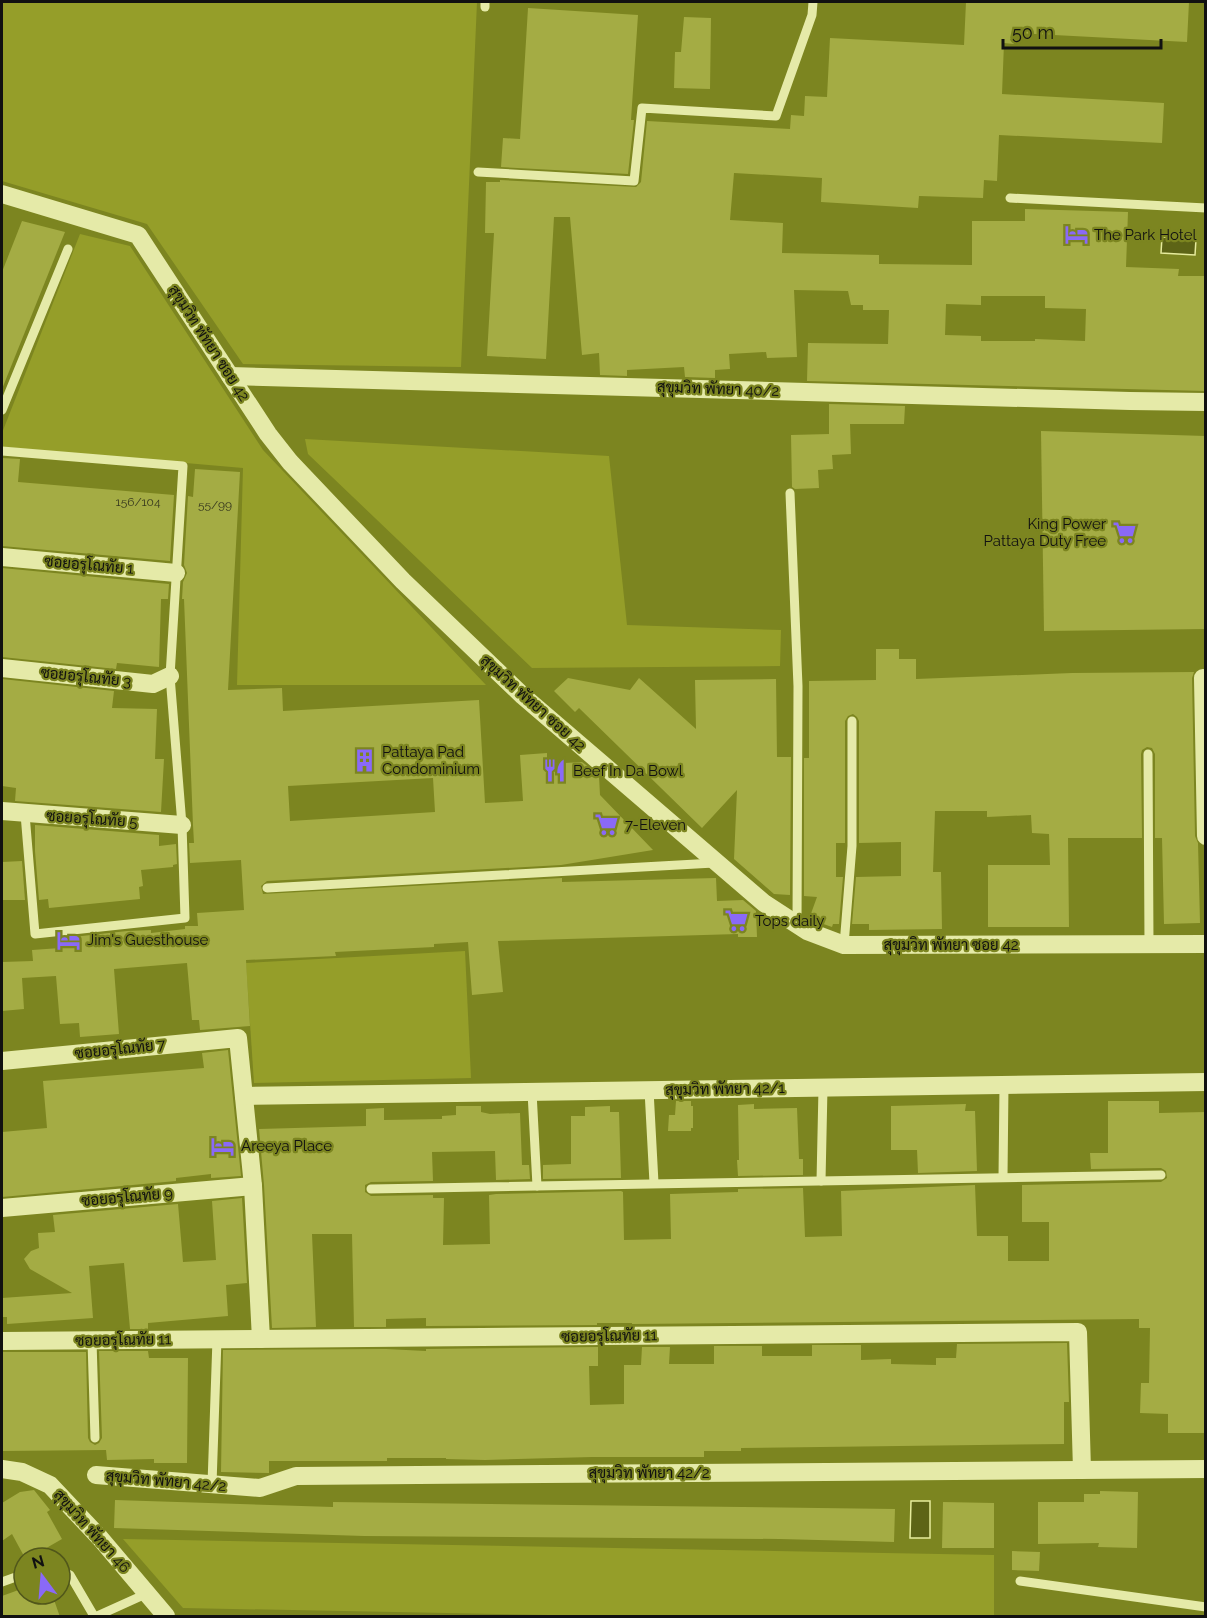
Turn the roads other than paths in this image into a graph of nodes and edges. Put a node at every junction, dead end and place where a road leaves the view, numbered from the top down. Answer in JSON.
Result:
{"nodes":[{"id":1,"x":813,"y":2,"type":"edge"},
{"id":2,"x":478,"y":172,"type":"dead end"},
{"id":3,"x":2,"y":194,"type":"edge"},
{"id":4,"x":1010,"y":198,"type":"dead end"},
{"id":5,"x":1206,"y":208,"type":"edge"},
{"id":6,"x":68,"y":249,"type":"dead end"},
{"id":7,"x":230,"y":376,"type":"junction"},
{"id":8,"x":1206,"y":402,"type":"edge"},
{"id":9,"x":2,"y":410,"type":"edge"},
{"id":10,"x":2,"y":451,"type":"edge"},
{"id":11,"x":790,"y":493,"type":"dead end"},
{"id":12,"x":2,"y":557,"type":"edge"},
{"id":13,"x":176,"y":573,"type":"junction"},
{"id":14,"x":2,"y":668,"type":"edge"},
{"id":15,"x":170,"y":676,"type":"junction"},
{"id":16,"x":1203,"y":678,"type":"dead end"},
{"id":17,"x":852,"y":721,"type":"dead end"},
{"id":18,"x":1148,"y":754,"type":"dead end"},
{"id":19,"x":2,"y":811,"type":"edge"},
{"id":20,"x":25,"y":814,"type":"junction"},
{"id":21,"x":182,"y":825,"type":"junction"},
{"id":22,"x":1206,"y":836,"type":"edge"},
{"id":23,"x":716,"y":863,"type":"junction"},
{"id":24,"x":267,"y":888,"type":"dead end"},
{"id":25,"x":797,"y":925,"type":"junction"},
{"id":26,"x":1149,"y":944,"type":"junction"},
{"id":27,"x":1206,"y":944,"type":"edge"},
{"id":28,"x":844,"y":945,"type":"junction"},
{"id":29,"x":2,"y":1061,"type":"edge"},
{"id":30,"x":1206,"y":1082,"type":"edge"},
{"id":31,"x":1004,"y":1085,"type":"junction"},
{"id":32,"x":823,"y":1088,"type":"junction"},
{"id":33,"x":649,"y":1090,"type":"junction"},
{"id":34,"x":532,"y":1092,"type":"junction"},
{"id":35,"x":244,"y":1096,"type":"junction"},
{"id":36,"x":1161,"y":1175,"type":"dead end"},
{"id":37,"x":1003,"y":1177,"type":"junction"},
{"id":38,"x":821,"y":1181,"type":"junction"},
{"id":39,"x":654,"y":1183,"type":"junction"},
{"id":40,"x":253,"y":1186,"type":"junction"},
{"id":41,"x":537,"y":1186,"type":"junction"},
{"id":42,"x":370,"y":1189,"type":"dead end"},
{"id":43,"x":2,"y":1208,"type":"edge"},
{"id":44,"x":261,"y":1339,"type":"junction"},
{"id":45,"x":217,"y":1340,"type":"junction"},
{"id":46,"x":2,"y":1341,"type":"edge"},
{"id":47,"x":92,"y":1341,"type":"junction"},
{"id":48,"x":95,"y":1438,"type":"dead end"},
{"id":49,"x":2,"y":1469,"type":"edge"},
{"id":50,"x":1206,"y":1469,"type":"edge"},
{"id":51,"x":1082,"y":1470,"type":"junction"},
{"id":52,"x":96,"y":1475,"type":"dead end"},
{"id":53,"x":212,"y":1484,"type":"junction"},
{"id":54,"x":72,"y":1578,"type":"edge"},
{"id":55,"x":1020,"y":1581,"type":"dead end"},
{"id":56,"x":148,"y":1593,"type":"junction"},
{"id":57,"x":1206,"y":1607,"type":"edge"},
{"id":58,"x":96,"y":1617,"type":"edge"},
{"id":59,"x":166,"y":1617,"type":"edge"}],
"edges":[{"from":1,"to":2,"type":"lane"},
{"from":3,"to":7,"type":"street","name":"สุขุมวิท พัทยา ซอย 42"},
{"from":4,"to":5,"type":"lane"},
{"from":6,"to":9,"type":"lane"},
{"from":7,"to":8,"type":"street","name":"สุขุมวิท พัทยา 40/2"},
{"from":7,"to":23,"type":"street","name":"สุขุมวิท พัทยา ซอย 42"},
{"from":10,"to":13,"type":"lane"},
{"from":11,"to":25,"type":"lane"},
{"from":12,"to":13,"type":"street","name":"ซอยอรุโณทัย 1"},
{"from":13,"to":15,"type":"lane"},
{"from":14,"to":15,"type":"street","name":"ซอยอรุโณทัย 3"},
{"from":15,"to":21,"type":"lane"},
{"from":16,"to":22,"type":"street"},
{"from":17,"to":28,"type":"lane"},
{"from":18,"to":26,"type":"lane"},
{"from":19,"to":20,"type":"street","name":"ซอยอรุโณทัย 5"},
{"from":20,"to":21,"type":"street","name":"ซอยอรุโณทัย 5"},
{"from":20,"to":21,"type":"lane"},
{"from":23,"to":24,"type":"lane"},
{"from":23,"to":25,"type":"street","name":"สุขุมวิท พัทยา ซอย 42"},
{"from":25,"to":28,"type":"street","name":"สุขุมวิท พัทยา ซอย 42"},
{"from":26,"to":27,"type":"street","name":"สุขุมวิท พัทยา ซอย 42"},
{"from":26,"to":28,"type":"street","name":"สุขุมวิท พัทยา ซอย 42"},
{"from":29,"to":35,"type":"street","name":"ซอยอรุโณทัย 7"},
{"from":30,"to":31,"type":"street","name":"สุขุมวิท พัทยา 42/1"},
{"from":31,"to":32,"type":"street","name":"สุขุมวิท พัทยา 42/1"},
{"from":31,"to":37,"type":"lane"},
{"from":32,"to":33,"type":"street","name":"สุขุมวิท พัทยา 42/1"},
{"from":32,"to":38,"type":"lane"},
{"from":33,"to":34,"type":"street","name":"สุขุมวิท พัทยา 42/1"},
{"from":33,"to":39,"type":"lane"},
{"from":34,"to":35,"type":"street","name":"สุขุมวิท พัทยา 42/1"},
{"from":34,"to":41,"type":"lane"},
{"from":35,"to":40,"type":"street"},
{"from":36,"to":37,"type":"lane"},
{"from":37,"to":38,"type":"lane"},
{"from":38,"to":39,"type":"lane"},
{"from":39,"to":41,"type":"lane"},
{"from":40,"to":43,"type":"street","name":"ซอยอรุโณทัย 9"},
{"from":40,"to":44,"type":"street"},
{"from":41,"to":42,"type":"lane"},
{"from":44,"to":45,"type":"street","name":"ซอยอรุโณทัย 11"},
{"from":44,"to":51,"type":"street","name":"ซอยอรุโณทัย 11"},
{"from":45,"to":47,"type":"street","name":"ซอยอรุโณทัย 11"},
{"from":45,"to":53,"type":"lane"},
{"from":46,"to":47,"type":"street","name":"ซอยอรุโณทัย 11"},
{"from":47,"to":48,"type":"lane"},
{"from":49,"to":56,"type":"street","name":"สุขุมวิท พัทยา 46"},
{"from":50,"to":51,"type":"street","name":"สุขุมวิท พัทยา 42/2"},
{"from":51,"to":53,"type":"street","name":"สุขุมวิท พัทยา 42/2"},
{"from":52,"to":53,"type":"street","name":"สุขุมวิท พัทยา 42/2"},
{"from":54,"to":58,"type":"lane"},
{"from":55,"to":57,"type":"lane"},
{"from":56,"to":58,"type":"lane"},
{"from":56,"to":59,"type":"street","name":"สุขุมวิท พัทยา 46"}]}
